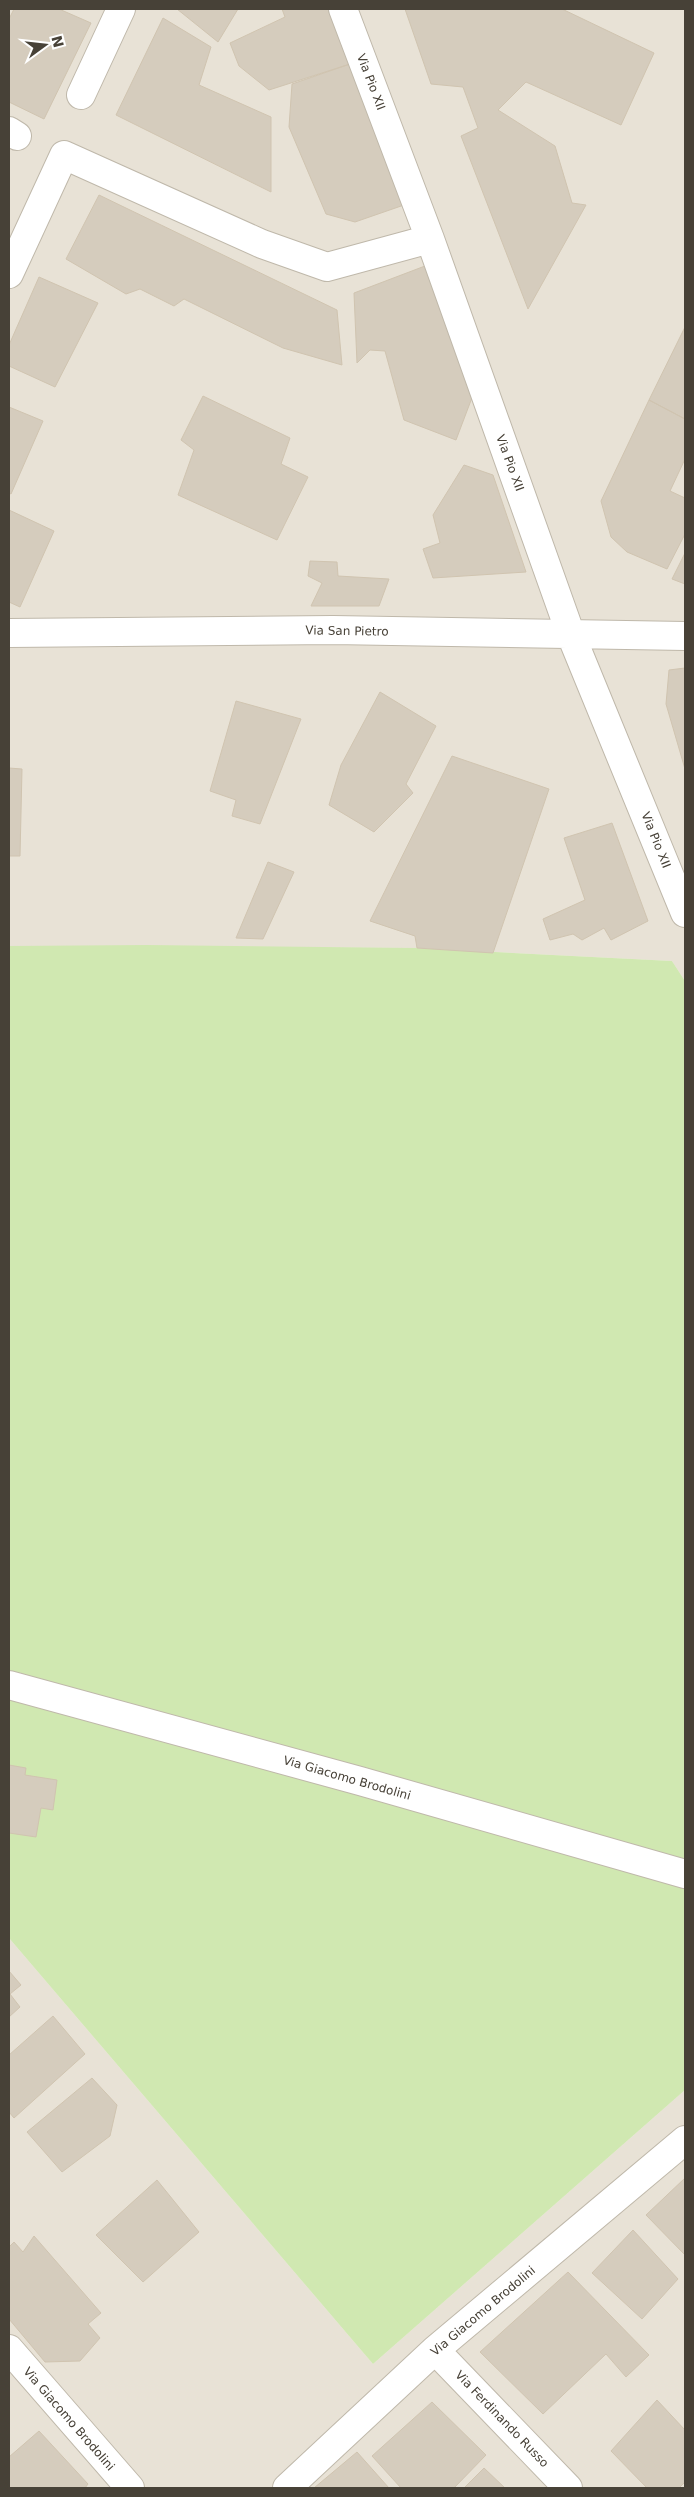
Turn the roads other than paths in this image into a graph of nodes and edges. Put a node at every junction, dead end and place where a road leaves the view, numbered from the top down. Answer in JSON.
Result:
{"nodes":[{"id":1,"x":121,"y":9,"type":"edge"},
{"id":2,"x":343,"y":9,"type":"edge"},
{"id":3,"x":80,"y":95,"type":"dead end"},
{"id":4,"x":430,"y":238,"type":"junction"},
{"id":5,"x":9,"y":274,"type":"edge"},
{"id":6,"x":9,"y":633,"type":"edge"},
{"id":7,"x":571,"y":635,"type":"junction"},
{"id":8,"x":685,"y":636,"type":"edge"},
{"id":9,"x":685,"y":913,"type":"edge"},
{"id":10,"x":9,"y":1685,"type":"edge"},
{"id":11,"x":685,"y":1874,"type":"edge"},
{"id":12,"x":685,"y":2140,"type":"edge"},
{"id":13,"x":9,"y":2349,"type":"edge"},
{"id":14,"x":436,"y":2350,"type":"junction"},
{"id":15,"x":130,"y":2488,"type":"edge"},
{"id":16,"x":287,"y":2488,"type":"edge"},
{"id":17,"x":568,"y":2488,"type":"edge"}],
"edges":[{"from":1,"to":3,"type":"street"},
{"from":2,"to":4,"type":"street","name":"Via Pio XII"},
{"from":4,"to":5,"type":"street"},
{"from":4,"to":7,"type":"street","name":"Via Pio XII"},
{"from":6,"to":7,"type":"street","name":"Via San Pietro"},
{"from":7,"to":8,"type":"street","name":"Via San Pietro"},
{"from":7,"to":9,"type":"street","name":"Via Pio XII"},
{"from":10,"to":11,"type":"street","name":"Via Giacomo Brodolini"},
{"from":12,"to":14,"type":"street","name":"Via Giacomo Brodolini"},
{"from":13,"to":15,"type":"street","name":"Via Giacomo Brodolini"},
{"from":14,"to":16,"type":"street","name":"Via Giacomo Brodolini"},
{"from":14,"to":17,"type":"street","name":"Via Ferdinando Russo"}]}
